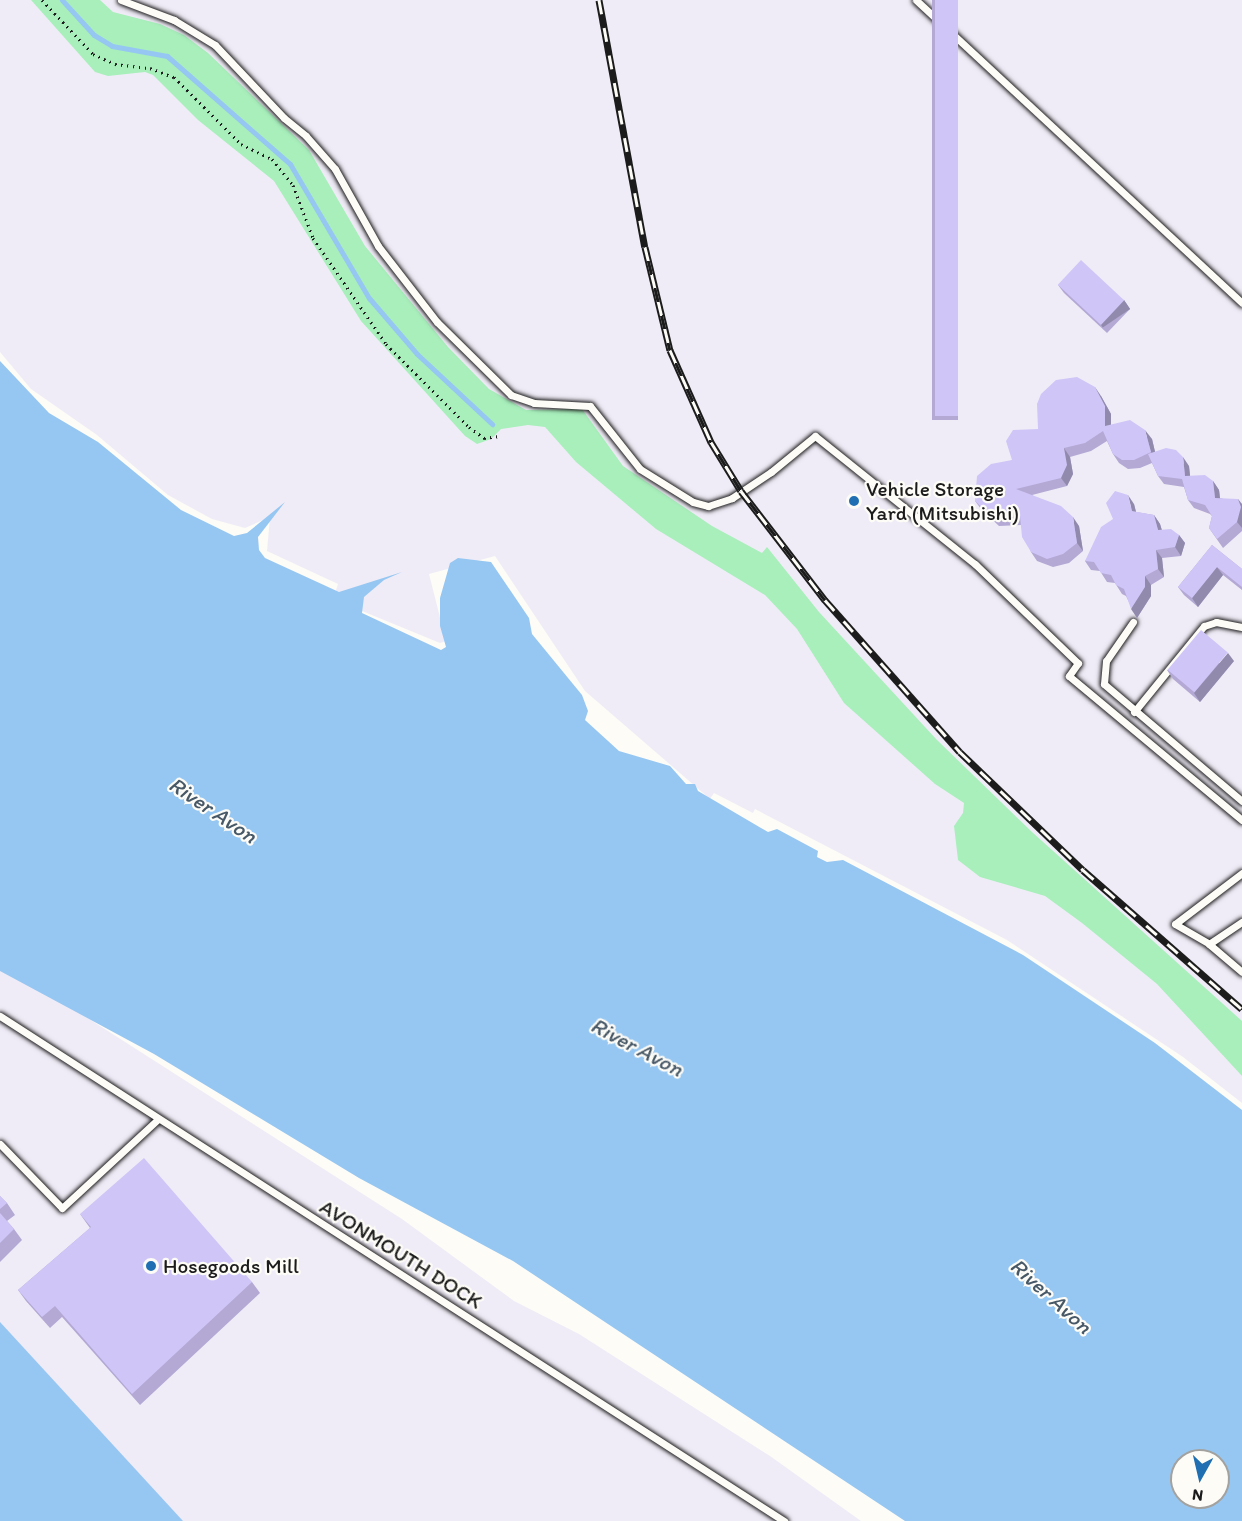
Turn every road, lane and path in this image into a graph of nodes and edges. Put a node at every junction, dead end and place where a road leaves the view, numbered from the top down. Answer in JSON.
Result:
{"nodes":[{"id":1,"x":42,"y":0,"type":"edge"},
{"id":2,"x":121,"y":0,"type":"edge"},
{"id":3,"x":916,"y":0,"type":"edge"},
{"id":4,"x":1242,"y":303,"type":"edge"},
{"id":5,"x":499,"y":436,"type":"dead end"},
{"id":6,"x":1133,"y":622,"type":"edge"},
{"id":7,"x":1242,"y":627,"type":"edge"},
{"id":8,"x":1134,"y":712,"type":"junction"},
{"id":9,"x":1242,"y":801,"type":"edge"},
{"id":10,"x":1242,"y":820,"type":"edge"},
{"id":11,"x":1242,"y":873,"type":"edge"},
{"id":12,"x":1242,"y":922,"type":"edge"},
{"id":13,"x":1209,"y":944,"type":"junction"},
{"id":14,"x":1242,"y":972,"type":"edge"},
{"id":15,"x":0,"y":1016,"type":"edge"},
{"id":16,"x":158,"y":1119,"type":"junction"},
{"id":17,"x":0,"y":1144,"type":"edge"},
{"id":18,"x":784,"y":1521,"type":"edge"}],
"edges":[{"from":1,"to":5,"type":"path"},
{"from":2,"to":10,"type":"lane"},
{"from":3,"to":4,"type":"lane"},
{"from":6,"to":8,"type":"lane"},
{"from":7,"to":8,"type":"lane"},
{"from":8,"to":9,"type":"lane"},
{"from":11,"to":13,"type":"lane"},
{"from":12,"to":13,"type":"lane"},
{"from":13,"to":14,"type":"lane"},
{"from":15,"to":16,"type":"lane","name":"AVONMOUTH DOCK"},
{"from":16,"to":17,"type":"lane"},
{"from":16,"to":18,"type":"lane","name":"AVONMOUTH DOCK"}]}
